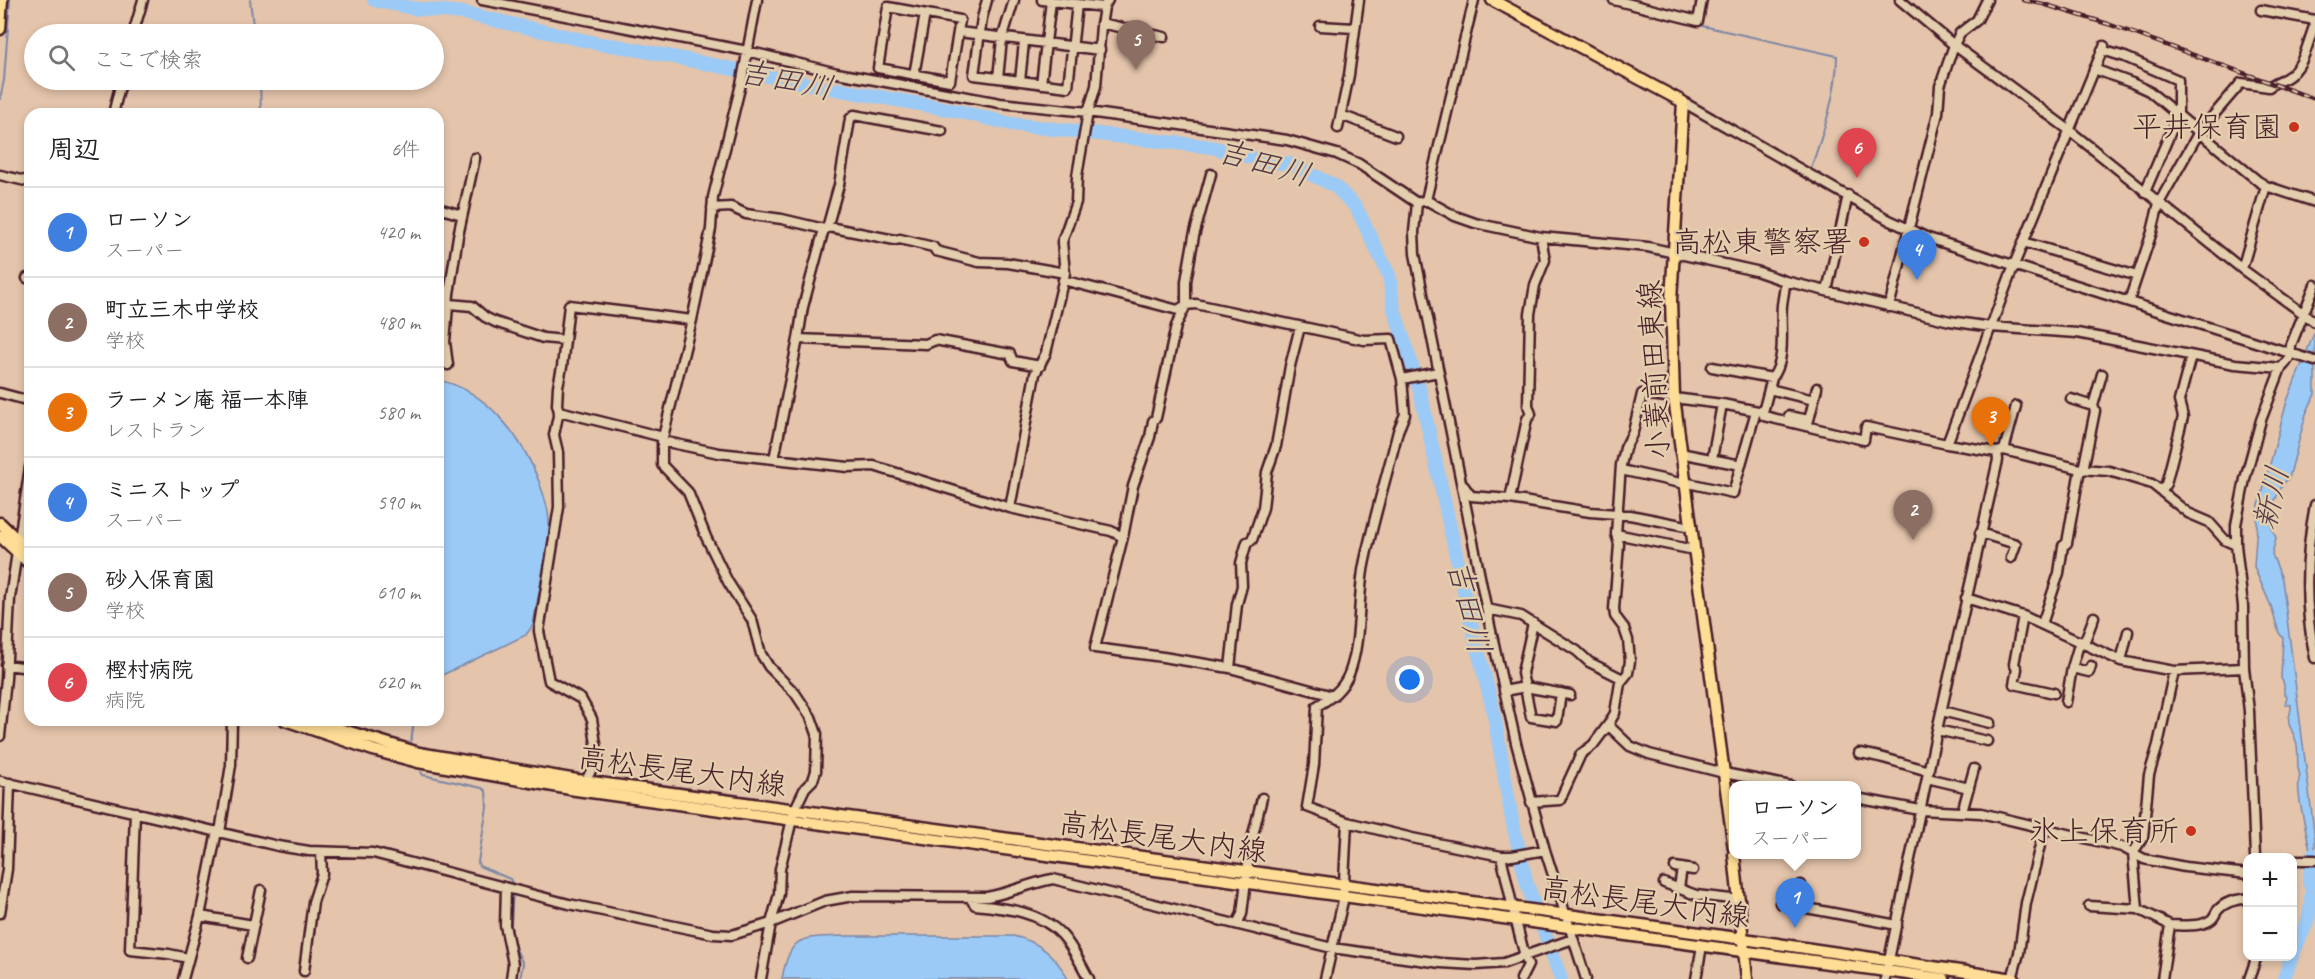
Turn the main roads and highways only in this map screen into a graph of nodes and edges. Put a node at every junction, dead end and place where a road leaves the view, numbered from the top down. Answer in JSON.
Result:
{"nodes":[{"id":1,"x":2,"y":0,"type":"edge"},
{"id":2,"x":1492,"y":0,"type":"edge"},
{"id":3,"x":0,"y":29,"type":"edge"},
{"id":4,"x":0,"y":523,"type":"edge"},
{"id":5,"x":0,"y":536,"type":"edge"},
{"id":6,"x":24,"y":546,"type":"edge"},
{"id":7,"x":24,"y":558,"type":"edge"},
{"id":8,"x":303,"y":726,"type":"edge"},
{"id":9,"x":330,"y":726,"type":"edge"},
{"id":10,"x":1729,"y":811,"type":"edge"},
{"id":11,"x":794,"y":816,"type":"junction"},
{"id":12,"x":1735,"y":859,"type":"edge"},
{"id":13,"x":1564,"y":920,"type":"junction"},
{"id":14,"x":1744,"y":939,"type":"junction"},
{"id":15,"x":1745,"y":953,"type":"junction"},
{"id":16,"x":1887,"y":971,"type":"edge"},
{"id":17,"x":1748,"y":979,"type":"edge"},
{"id":18,"x":1944,"y":979,"type":"edge"},
{"id":19,"x":2013,"y":979,"type":"edge"}],
"edges":[{"from":1,"to":3,"type":"main road"},
{"from":2,"to":10,"type":"main road","name":"小蓑前田東線"},
{"from":4,"to":6,"type":"main road"},
{"from":5,"to":7,"type":"main road"},
{"from":8,"to":11,"type":"main road","name":"高松長尾大内線"},
{"from":9,"to":11,"type":"main road","name":"高松長尾大内線"},
{"from":11,"to":13,"type":"main road","name":"高松長尾大内線"},
{"from":12,"to":14,"type":"main road"},
{"from":13,"to":14,"type":"main road","name":"高松長尾大内線"},
{"from":13,"to":15,"type":"main road","name":"高松長尾大内線"},
{"from":14,"to":15,"type":"main road"},
{"from":14,"to":16,"type":"main road","name":"高松長尾大内線"},
{"from":15,"to":16,"type":"main road","name":"高松長尾大内線"},
{"from":15,"to":17,"type":"main road"},
{"from":16,"to":18,"type":"main road","name":"高松長尾大内線"},
{"from":16,"to":19,"type":"main road","name":"高松長尾大内線"}]}
